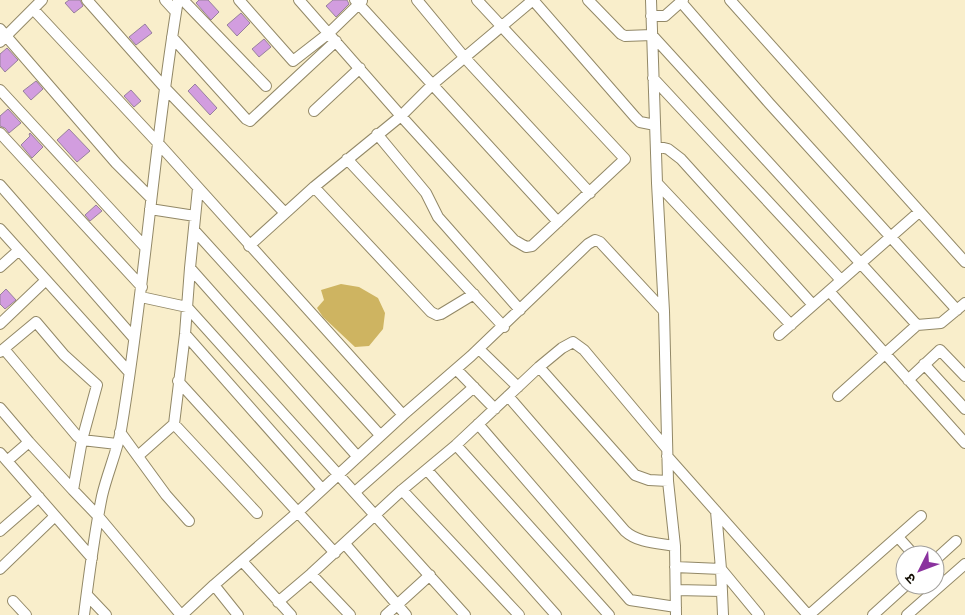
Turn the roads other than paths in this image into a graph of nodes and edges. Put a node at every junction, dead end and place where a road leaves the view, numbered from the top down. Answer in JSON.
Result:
{"nodes":[{"id":1,"x":87,"y":0,"type":"edge"},
{"id":2,"x":165,"y":0,"type":"edge"},
{"id":3,"x":178,"y":0,"type":"edge"},
{"id":4,"x":183,"y":0,"type":"edge"},
{"id":5,"x":239,"y":0,"type":"edge"},
{"id":6,"x":299,"y":0,"type":"edge"},
{"id":7,"x":417,"y":0,"type":"edge"},
{"id":8,"x":477,"y":0,"type":"edge"},
{"id":9,"x":533,"y":0,"type":"edge"},
{"id":10,"x":588,"y":0,"type":"edge"},
{"id":11,"x":650,"y":0,"type":"edge"},
{"id":12,"x":730,"y":0,"type":"edge"},
{"id":13,"x":359,"y":1,"type":"edge"},
{"id":14,"x":682,"y":1,"type":"edge"},
{"id":15,"x":36,"y":4,"type":"edge"},
{"id":16,"x":176,"y":12,"type":"junction"},
{"id":17,"x":651,"y":16,"type":"junction"},
{"id":18,"x":501,"y":26,"type":"junction"},
{"id":19,"x":329,"y":33,"type":"junction"},
{"id":20,"x":652,"y":35,"type":"junction"},
{"id":21,"x":2,"y":36,"type":"edge"},
{"id":22,"x":172,"y":36,"type":"junction"},
{"id":23,"x":336,"y":41,"type":"junction"},
{"id":24,"x":465,"y":58,"type":"junction"},
{"id":25,"x":360,"y":68,"type":"junction"},
{"id":26,"x":653,"y":78,"type":"junction"},
{"id":27,"x":433,"y":84,"type":"junction"},
{"id":28,"x":266,"y":86,"type":"dead end"},
{"id":29,"x":165,"y":88,"type":"junction"},
{"id":30,"x":0,"y":90,"type":"edge"},
{"id":31,"x":314,"y":111,"type":"dead end"},
{"id":32,"x":401,"y":116,"type":"junction"},
{"id":33,"x":655,"y":125,"type":"junction"},
{"id":34,"x":0,"y":133,"type":"edge"},
{"id":35,"x":377,"y":134,"type":"junction"},
{"id":36,"x":158,"y":144,"type":"junction"},
{"id":37,"x":656,"y":146,"type":"junction"},
{"id":38,"x":347,"y":159,"type":"junction"},
{"id":39,"x":657,"y":183,"type":"junction"},
{"id":40,"x":0,"y":185,"type":"edge"},
{"id":41,"x":314,"y":187,"type":"junction"},
{"id":42,"x":198,"y":188,"type":"junction"},
{"id":43,"x":590,"y":193,"type":"junction"},
{"id":44,"x":150,"y":204,"type":"junction"},
{"id":45,"x":919,"y":212,"type":"junction"},
{"id":46,"x":285,"y":213,"type":"junction"},
{"id":47,"x":195,"y":216,"type":"junction"},
{"id":48,"x":558,"y":222,"type":"junction"},
{"id":49,"x":0,"y":229,"type":"edge"},
{"id":50,"x":194,"y":230,"type":"junction"},
{"id":51,"x":890,"y":237,"type":"junction"},
{"id":52,"x":249,"y":246,"type":"junction"},
{"id":53,"x":145,"y":247,"type":"junction"},
{"id":54,"x":19,"y":250,"type":"junction"},
{"id":55,"x":965,"y":262,"type":"edge"},
{"id":56,"x":861,"y":263,"type":"junction"},
{"id":57,"x":0,"y":267,"type":"edge"},
{"id":58,"x":190,"y":268,"type":"junction"},
{"id":59,"x":841,"y":280,"type":"junction"},
{"id":60,"x":45,"y":281,"type":"junction"},
{"id":61,"x":829,"y":291,"type":"junction"},
{"id":62,"x":141,"y":292,"type":"junction"},
{"id":63,"x":474,"y":294,"type":"junction"},
{"id":64,"x":965,"y":303,"type":"edge"},
{"id":65,"x":813,"y":305,"type":"junction"},
{"id":66,"x":187,"y":307,"type":"junction"},
{"id":67,"x":520,"y":310,"type":"junction"},
{"id":68,"x":957,"y":310,"type":"junction"},
{"id":69,"x":664,"y":311,"type":"junction"},
{"id":70,"x":0,"y":324,"type":"edge"},
{"id":71,"x":791,"y":325,"type":"junction"},
{"id":72,"x":917,"y":325,"type":"junction"},
{"id":73,"x":504,"y":327,"type":"junction"},
{"id":74,"x":185,"y":334,"type":"junction"},
{"id":75,"x":779,"y":336,"type":"dead end"},
{"id":76,"x":133,"y":337,"type":"junction"},
{"id":77,"x":479,"y":349,"type":"junction"},
{"id":78,"x":2,"y":350,"type":"edge"},
{"id":79,"x":884,"y":353,"type":"junction"},
{"id":80,"x":924,"y":364,"type":"junction"},
{"id":81,"x":539,"y":367,"type":"junction"},
{"id":82,"x":456,"y":369,"type":"junction"},
{"id":83,"x":129,"y":372,"type":"junction"},
{"id":84,"x":965,"y":376,"type":"edge"},
{"id":85,"x":908,"y":380,"type":"junction"},
{"id":86,"x":178,"y":381,"type":"junction"},
{"id":87,"x":474,"y":387,"type":"junction"},
{"id":88,"x":518,"y":387,"type":"junction"},
{"id":89,"x":508,"y":396,"type":"junction"},
{"id":90,"x":838,"y":396,"type":"dead end"},
{"id":91,"x":0,"y":408,"type":"edge"},
{"id":92,"x":495,"y":409,"type":"junction"},
{"id":93,"x":965,"y":409,"type":"edge"},
{"id":94,"x":402,"y":415,"type":"junction"},
{"id":95,"x":174,"y":424,"type":"junction"},
{"id":96,"x":478,"y":424,"type":"junction"},
{"id":97,"x":120,"y":432,"type":"junction"},
{"id":98,"x":380,"y":435,"type":"junction"},
{"id":99,"x":82,"y":440,"type":"junction"},
{"id":100,"x":29,"y":442,"type":"junction"},
{"id":101,"x":965,"y":443,"type":"edge"},
{"id":102,"x":117,"y":444,"type":"junction"},
{"id":103,"x":456,"y":445,"type":"junction"},
{"id":104,"x":0,"y":453,"type":"edge"},
{"id":105,"x":667,"y":453,"type":"junction"},
{"id":106,"x":138,"y":456,"type":"junction"},
{"id":107,"x":357,"y":456,"type":"junction"},
{"id":108,"x":7,"y":462,"type":"junction"},
{"id":109,"x":427,"y":470,"type":"junction"},
{"id":110,"x":339,"y":474,"type":"junction"},
{"id":111,"x":668,"y":481,"type":"junction"},
{"id":112,"x":322,"y":489,"type":"junction"},
{"id":113,"x":73,"y":490,"type":"junction"},
{"id":114,"x":402,"y":490,"type":"junction"},
{"id":115,"x":356,"y":492,"type":"junction"},
{"id":116,"x":38,"y":497,"type":"junction"},
{"id":117,"x":716,"y":511,"type":"junction"},
{"id":118,"x":298,"y":512,"type":"junction"},
{"id":119,"x":257,"y":513,"type":"dead end"},
{"id":120,"x":377,"y":515,"type":"junction"},
{"id":121,"x":55,"y":516,"type":"junction"},
{"id":122,"x":98,"y":516,"type":"junction"},
{"id":123,"x":921,"y":516,"type":"dead end"},
{"id":124,"x":189,"y":521,"type":"dead end"},
{"id":125,"x":0,"y":531,"type":"edge"},
{"id":126,"x":898,"y":537,"type":"junction"},
{"id":127,"x":956,"y":542,"type":"dead end"},
{"id":128,"x":344,"y":544,"type":"junction"},
{"id":129,"x":905,"y":545,"type":"edge"},
{"id":130,"x":674,"y":546,"type":"junction"},
{"id":131,"x":945,"y":551,"type":"edge"},
{"id":132,"x":335,"y":553,"type":"junction"},
{"id":133,"x":92,"y":558,"type":"junction"},
{"id":134,"x":242,"y":561,"type":"junction"},
{"id":135,"x":965,"y":564,"type":"edge"},
{"id":136,"x":675,"y":567,"type":"junction"},
{"id":137,"x":0,"y":569,"type":"edge"},
{"id":138,"x":721,"y":569,"type":"junction"},
{"id":139,"x":311,"y":574,"type":"junction"},
{"id":140,"x":430,"y":575,"type":"junction"},
{"id":141,"x":214,"y":585,"type":"junction"},
{"id":142,"x":676,"y":590,"type":"junction"},
{"id":143,"x":722,"y":591,"type":"junction"},
{"id":144,"x":87,"y":595,"type":"junction"},
{"id":145,"x":895,"y":595,"type":"edge"},
{"id":146,"x":13,"y":601,"type":"dead end"},
{"id":147,"x":278,"y":602,"type":"junction"},
{"id":148,"x":397,"y":605,"type":"junction"},
{"id":149,"x":676,"y":611,"type":"edge"},
{"id":150,"x":724,"y":614,"type":"edge"},
{"id":151,"x":26,"y":615,"type":"edge"},
{"id":152,"x":84,"y":615,"type":"edge"},
{"id":153,"x":106,"y":615,"type":"edge"},
{"id":154,"x":181,"y":615,"type":"edge"},
{"id":155,"x":238,"y":615,"type":"edge"},
{"id":156,"x":291,"y":615,"type":"edge"},
{"id":157,"x":350,"y":615,"type":"edge"},
{"id":158,"x":386,"y":615,"type":"edge"},
{"id":159,"x":406,"y":615,"type":"edge"},
{"id":160,"x":465,"y":615,"type":"edge"},
{"id":161,"x":519,"y":615,"type":"edge"},
{"id":162,"x":556,"y":615,"type":"edge"},
{"id":163,"x":609,"y":615,"type":"edge"},
{"id":164,"x":759,"y":615,"type":"edge"},
{"id":165,"x":809,"y":615,"type":"edge"},
{"id":166,"x":873,"y":615,"type":"edge"},
{"id":167,"x":907,"y":615,"type":"edge"}],
"edges":[{"from":1,"to":29,"type":"street"},
{"from":2,"to":16,"type":"street"},
{"from":3,"to":16,"type":"street"},
{"from":4,"to":28,"type":"street"},
{"from":5,"to":19,"type":"street"},
{"from":6,"to":19,"type":"street"},
{"from":7,"to":24,"type":"street"},
{"from":8,"to":18,"type":"street"},
{"from":9,"to":18,"type":"street"},
{"from":9,"to":33,"type":"street"},
{"from":10,"to":20,"type":"street"},
{"from":11,"to":17,"type":"street"},
{"from":12,"to":45,"type":"street"},
{"from":13,"to":19,"type":"street"},
{"from":13,"to":27,"type":"street"},
{"from":14,"to":17,"type":"street"},
{"from":14,"to":51,"type":"street"},
{"from":15,"to":21,"type":"street"},
{"from":15,"to":36,"type":"street"},
{"from":16,"to":22,"type":"street"},
{"from":17,"to":20,"type":"street"},
{"from":18,"to":24,"type":"street"},
{"from":18,"to":43,"type":"street"},
{"from":19,"to":23,"type":"street"},
{"from":20,"to":26,"type":"street"},
{"from":20,"to":56,"type":"street"},
{"from":21,"to":44,"type":"street"},
{"from":22,"to":23,"type":"street"},
{"from":22,"to":29,"type":"street"},
{"from":23,"to":25,"type":"street"},
{"from":24,"to":27,"type":"street"},
{"from":24,"to":43,"type":"street"},
{"from":25,"to":31,"type":"street"},
{"from":25,"to":32,"type":"street"},
{"from":26,"to":33,"type":"street"},
{"from":26,"to":59,"type":"street"},
{"from":27,"to":32,"type":"street"},
{"from":27,"to":48,"type":"street"},
{"from":29,"to":36,"type":"street"},
{"from":29,"to":46,"type":"street"},
{"from":30,"to":53,"type":"street"},
{"from":32,"to":35,"type":"street"},
{"from":32,"to":48,"type":"street"},
{"from":33,"to":37,"type":"street"},
{"from":34,"to":62,"type":"street"},
{"from":35,"to":38,"type":"street"},
{"from":35,"to":67,"type":"street"},
{"from":36,"to":42,"type":"street"},
{"from":36,"to":44,"type":"street"},
{"from":37,"to":39,"type":"street"},
{"from":37,"to":65,"type":"street"},
{"from":38,"to":41,"type":"street"},
{"from":38,"to":63,"type":"street"},
{"from":39,"to":69,"type":"street"},
{"from":39,"to":71,"type":"street"},
{"from":40,"to":76,"type":"street"},
{"from":41,"to":46,"type":"street"},
{"from":41,"to":63,"type":"street"},
{"from":42,"to":47,"type":"street"},
{"from":42,"to":52,"type":"street"},
{"from":43,"to":48,"type":"street"},
{"from":44,"to":47,"type":"street"},
{"from":44,"to":53,"type":"street"},
{"from":45,"to":51,"type":"street"},
{"from":45,"to":55,"type":"street"},
{"from":46,"to":52,"type":"street"},
{"from":47,"to":50,"type":"street"},
{"from":49,"to":54,"type":"street"},
{"from":50,"to":58,"type":"street"},
{"from":50,"to":98,"type":"street"},
{"from":51,"to":56,"type":"street"},
{"from":51,"to":68,"type":"street"},
{"from":52,"to":94,"type":"street"},
{"from":53,"to":62,"type":"street"},
{"from":54,"to":57,"type":"street"},
{"from":54,"to":60,"type":"street"},
{"from":56,"to":59,"type":"street"},
{"from":56,"to":72,"type":"street"},
{"from":58,"to":66,"type":"street"},
{"from":58,"to":107,"type":"street"},
{"from":59,"to":61,"type":"street"},
{"from":60,"to":70,"type":"street"},
{"from":60,"to":83,"type":"street"},
{"from":61,"to":65,"type":"street"},
{"from":61,"to":79,"type":"street"},
{"from":62,"to":66,"type":"street"},
{"from":62,"to":76,"type":"street"},
{"from":63,"to":73,"type":"street"},
{"from":64,"to":68,"type":"street"},
{"from":65,"to":71,"type":"street"},
{"from":66,"to":74,"type":"street"},
{"from":66,"to":110,"type":"street"},
{"from":67,"to":69,"type":"street"},
{"from":67,"to":73,"type":"street"},
{"from":68,"to":72,"type":"street"},
{"from":69,"to":105,"type":"street"},
{"from":71,"to":75,"type":"street"},
{"from":72,"to":79,"type":"street"},
{"from":73,"to":77,"type":"street"},
{"from":74,"to":86,"type":"street"},
{"from":74,"to":112,"type":"street"},
{"from":76,"to":83,"type":"street"},
{"from":77,"to":82,"type":"street"},
{"from":77,"to":88,"type":"street"},
{"from":78,"to":99,"type":"street"},
{"from":78,"to":99,"type":"street"},
{"from":79,"to":85,"type":"street"},
{"from":79,"to":90,"type":"street"},
{"from":80,"to":84,"type":"street"},
{"from":80,"to":85,"type":"street"},
{"from":80,"to":93,"type":"street"},
{"from":81,"to":88,"type":"street"},
{"from":81,"to":105,"type":"street"},
{"from":81,"to":111,"type":"street"},
{"from":82,"to":87,"type":"street"},
{"from":82,"to":94,"type":"street"},
{"from":83,"to":97,"type":"street"},
{"from":85,"to":101,"type":"street"},
{"from":86,"to":95,"type":"street"},
{"from":86,"to":118,"type":"street"},
{"from":87,"to":92,"type":"street"},
{"from":87,"to":115,"type":"street"},
{"from":88,"to":89,"type":"street"},
{"from":89,"to":92,"type":"street"},
{"from":89,"to":130,"type":"street"},
{"from":91,"to":100,"type":"street"},
{"from":92,"to":96,"type":"street"},
{"from":94,"to":98,"type":"street"},
{"from":95,"to":106,"type":"street"},
{"from":95,"to":119,"type":"street"},
{"from":96,"to":103,"type":"street"},
{"from":96,"to":149,"type":"street"},
{"from":97,"to":102,"type":"street"},
{"from":97,"to":106,"type":"street"},
{"from":98,"to":107,"type":"street"},
{"from":99,"to":102,"type":"street"},
{"from":99,"to":113,"type":"street"},
{"from":100,"to":108,"type":"street"},
{"from":100,"to":113,"type":"street"},
{"from":102,"to":122,"type":"street"},
{"from":103,"to":109,"type":"street"},
{"from":103,"to":163,"type":"street"},
{"from":104,"to":108,"type":"street"},
{"from":105,"to":111,"type":"street"},
{"from":105,"to":117,"type":"street"},
{"from":106,"to":124,"type":"street"},
{"from":107,"to":110,"type":"street"},
{"from":108,"to":116,"type":"street"},
{"from":109,"to":114,"type":"street"},
{"from":109,"to":162,"type":"street"},
{"from":110,"to":112,"type":"street"},
{"from":110,"to":115,"type":"street"},
{"from":111,"to":130,"type":"street"},
{"from":112,"to":118,"type":"street"},
{"from":113,"to":122,"type":"street"},
{"from":114,"to":120,"type":"street"},
{"from":114,"to":161,"type":"street"},
{"from":115,"to":120,"type":"street"},
{"from":116,"to":121,"type":"street"},
{"from":116,"to":125,"type":"street"},
{"from":117,"to":138,"type":"street"},
{"from":117,"to":165,"type":"street"},
{"from":118,"to":132,"type":"street"},
{"from":118,"to":134,"type":"street"},
{"from":120,"to":128,"type":"street"},
{"from":120,"to":140,"type":"street"},
{"from":121,"to":133,"type":"street"},
{"from":121,"to":137,"type":"street"},
{"from":122,"to":133,"type":"street"},
{"from":122,"to":154,"type":"street"},
{"from":123,"to":126,"type":"street"},
{"from":126,"to":129,"type":"street"},
{"from":126,"to":165,"type":"street"},
{"from":127,"to":131,"type":"street"},
{"from":128,"to":132,"type":"street"},
{"from":128,"to":148,"type":"street"},
{"from":130,"to":136,"type":"street"},
{"from":132,"to":139,"type":"street"},
{"from":133,"to":144,"type":"street"},
{"from":134,"to":141,"type":"street"},
{"from":134,"to":147,"type":"street"},
{"from":135,"to":167,"type":"street"},
{"from":136,"to":138,"type":"street"},
{"from":136,"to":142,"type":"street"},
{"from":138,"to":143,"type":"street"},
{"from":138,"to":164,"type":"street"},
{"from":139,"to":147,"type":"street"},
{"from":139,"to":157,"type":"street"},
{"from":140,"to":148,"type":"street"},
{"from":140,"to":160,"type":"street"},
{"from":141,"to":154,"type":"street"},
{"from":141,"to":155,"type":"street"},
{"from":142,"to":143,"type":"street"},
{"from":142,"to":149,"type":"street"},
{"from":143,"to":150,"type":"street"},
{"from":144,"to":152,"type":"street"},
{"from":144,"to":153,"type":"street"},
{"from":145,"to":166,"type":"street"},
{"from":146,"to":151,"type":"street"},
{"from":147,"to":156,"type":"street"},
{"from":148,"to":158,"type":"street"},
{"from":148,"to":159,"type":"street"}]}
